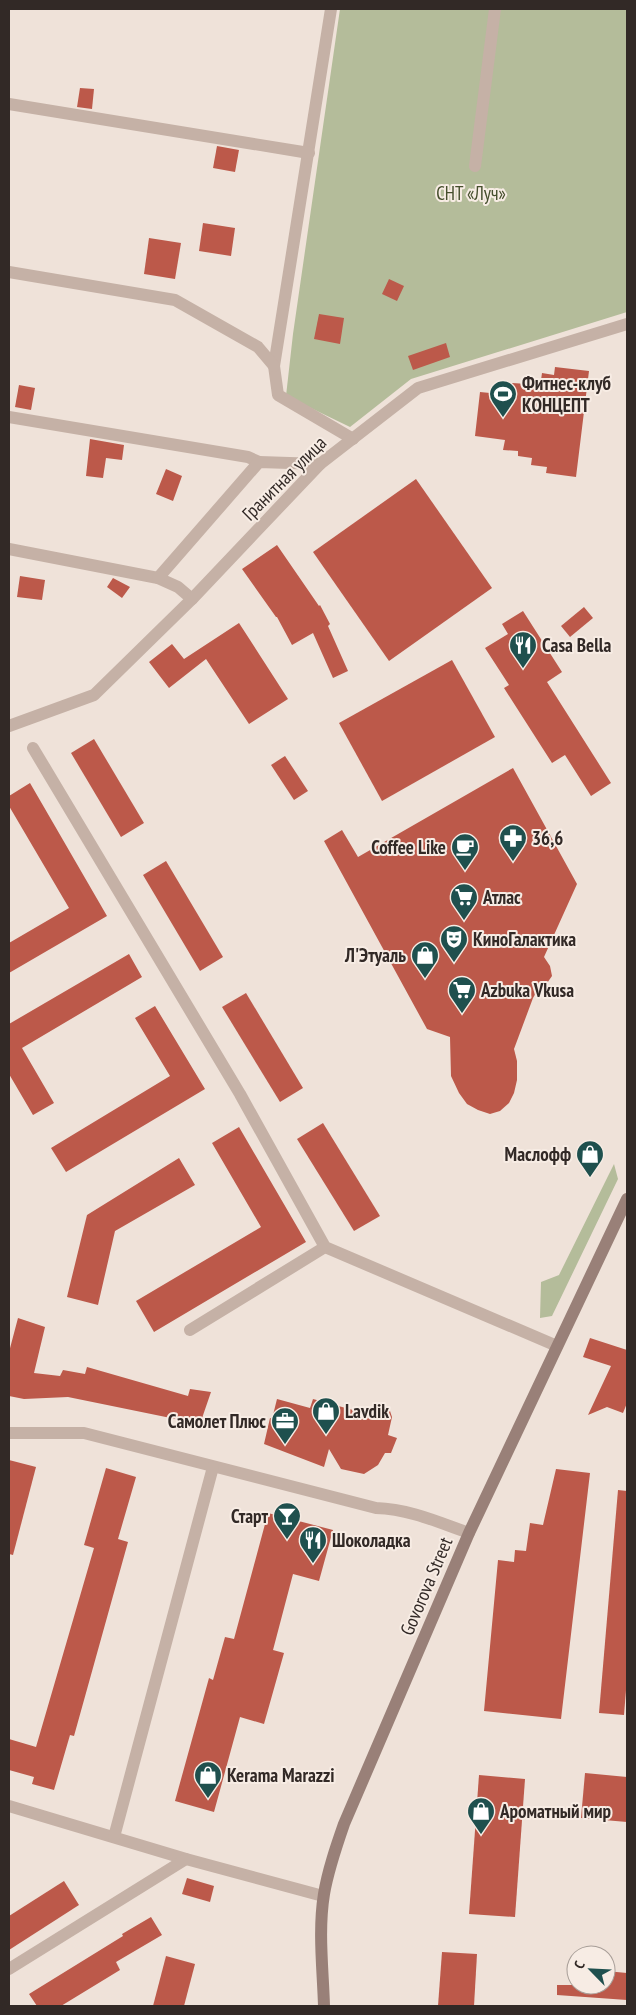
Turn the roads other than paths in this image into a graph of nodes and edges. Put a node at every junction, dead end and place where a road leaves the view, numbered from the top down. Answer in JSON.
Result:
{"nodes":[{"id":1,"x":331,"y":9,"type":"edge"},
{"id":2,"x":495,"y":9,"type":"edge"},
{"id":3,"x":9,"y":104,"type":"edge"},
{"id":4,"x":309,"y":153,"type":"junction"},
{"id":5,"x":475,"y":166,"type":"dead end"},
{"id":6,"x":9,"y":272,"type":"edge"},
{"id":7,"x":627,"y":324,"type":"edge"},
{"id":8,"x":274,"y":366,"type":"junction"},
{"id":9,"x":9,"y":417,"type":"edge"},
{"id":10,"x":353,"y":439,"type":"junction"},
{"id":11,"x":259,"y":462,"type":"junction"},
{"id":12,"x":320,"y":464,"type":"junction"},
{"id":13,"x":9,"y":549,"type":"edge"},
{"id":14,"x":158,"y":578,"type":"junction"},
{"id":15,"x":192,"y":599,"type":"junction"},
{"id":16,"x":9,"y":726,"type":"edge"},
{"id":17,"x":33,"y":748,"type":"dead end"},
{"id":18,"x":627,"y":1199,"type":"edge"},
{"id":19,"x":325,"y":1247,"type":"junction"},
{"id":20,"x":190,"y":1330,"type":"dead end"},
{"id":21,"x":556,"y":1346,"type":"junction"},
{"id":22,"x":9,"y":1433,"type":"edge"},
{"id":23,"x":213,"y":1467,"type":"junction"},
{"id":24,"x":469,"y":1533,"type":"junction"},
{"id":25,"x":9,"y":1806,"type":"edge"},
{"id":26,"x":114,"y":1836,"type":"junction"},
{"id":27,"x":186,"y":1859,"type":"junction"},
{"id":28,"x":323,"y":1896,"type":"junction"},
{"id":29,"x":9,"y":1969,"type":"edge"},
{"id":30,"x":324,"y":2006,"type":"edge"}],
"edges":[{"from":1,"to":4,"type":"street"},
{"from":2,"to":5,"type":"street"},
{"from":3,"to":4,"type":"street"},
{"from":4,"to":8,"type":"street"},
{"from":6,"to":8,"type":"street"},
{"from":7,"to":10,"type":"street","name":"Гранитная улица"},
{"from":8,"to":10,"type":"street"},
{"from":9,"to":11,"type":"street"},
{"from":10,"to":12,"type":"street","name":"Гранитная улица"},
{"from":11,"to":12,"type":"street"},
{"from":11,"to":14,"type":"street"},
{"from":12,"to":15,"type":"street","name":"Гранитная улица"},
{"from":13,"to":14,"type":"street"},
{"from":14,"to":15,"type":"street"},
{"from":15,"to":16,"type":"street","name":"Гранитная улица"},
{"from":17,"to":19,"type":"street"},
{"from":18,"to":21,"type":"main road","name":"Govorova Street"},
{"from":19,"to":20,"type":"street"},
{"from":19,"to":21,"type":"street"},
{"from":21,"to":24,"type":"main road","name":"Govorova Street"},
{"from":22,"to":23,"type":"street"},
{"from":23,"to":24,"type":"street"},
{"from":23,"to":26,"type":"street"},
{"from":24,"to":28,"type":"main road","name":"Govorova Street"},
{"from":25,"to":26,"type":"street"},
{"from":26,"to":27,"type":"street"},
{"from":27,"to":28,"type":"street"},
{"from":27,"to":29,"type":"street"},
{"from":28,"to":30,"type":"main road","name":"Govorova Street"}]}
